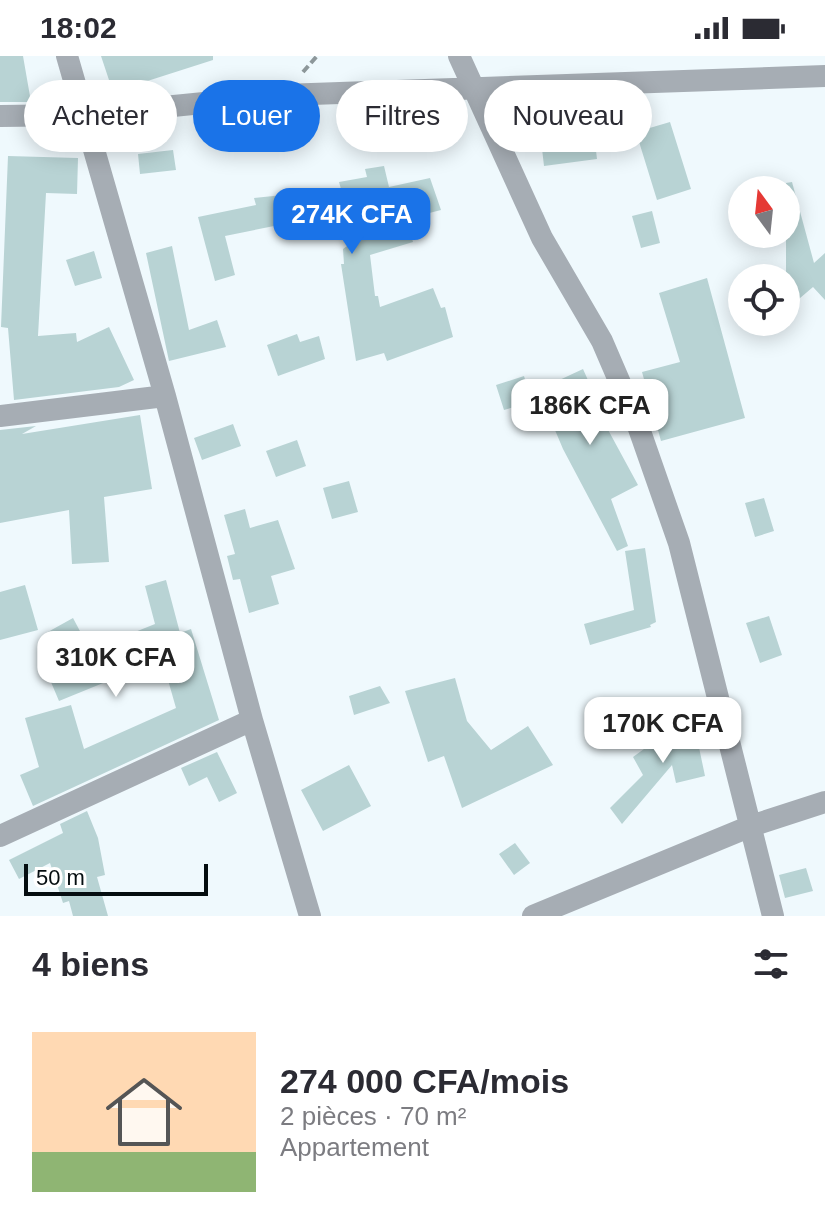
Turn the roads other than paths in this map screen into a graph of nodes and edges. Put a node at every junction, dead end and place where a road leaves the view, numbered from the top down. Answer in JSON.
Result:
{"nodes":[{"id":1,"x":67,"y":56,"type":"edge"},
{"id":2,"x":459,"y":56,"type":"edge"},
{"id":3,"x":825,"y":76,"type":"edge"},
{"id":4,"x":74,"y":80,"type":"edge"},
{"id":5,"x":475,"y":87,"type":"junction"},
{"id":6,"x":177,"y":106,"type":"edge"},
{"id":7,"x":0,"y":116,"type":"edge"},
{"id":8,"x":24,"y":116,"type":"edge"},
{"id":9,"x":94,"y":152,"type":"edge"},
{"id":10,"x":165,"y":396,"type":"junction"},
{"id":11,"x":0,"y":416,"type":"edge"},
{"id":12,"x":252,"y":720,"type":"junction"},
{"id":13,"x":825,"y":802,"type":"edge"},
{"id":14,"x":751,"y":826,"type":"junction"},
{"id":15,"x":0,"y":836,"type":"edge"},
{"id":16,"x":310,"y":916,"type":"edge"},
{"id":17,"x":533,"y":916,"type":"edge"},
{"id":18,"x":773,"y":916,"type":"edge"}],
"edges":[{"from":1,"to":4,"type":"street"},
{"from":2,"to":5,"type":"street"},
{"from":3,"to":5,"type":"street"},
{"from":5,"to":6,"type":"street"},
{"from":5,"to":14,"type":"street"},
{"from":7,"to":8,"type":"street"},
{"from":9,"to":10,"type":"street"},
{"from":10,"to":11,"type":"street"},
{"from":10,"to":12,"type":"street"},
{"from":12,"to":15,"type":"street"},
{"from":12,"to":16,"type":"street"},
{"from":13,"to":14,"type":"street"},
{"from":14,"to":17,"type":"street"},
{"from":14,"to":18,"type":"street"}]}
